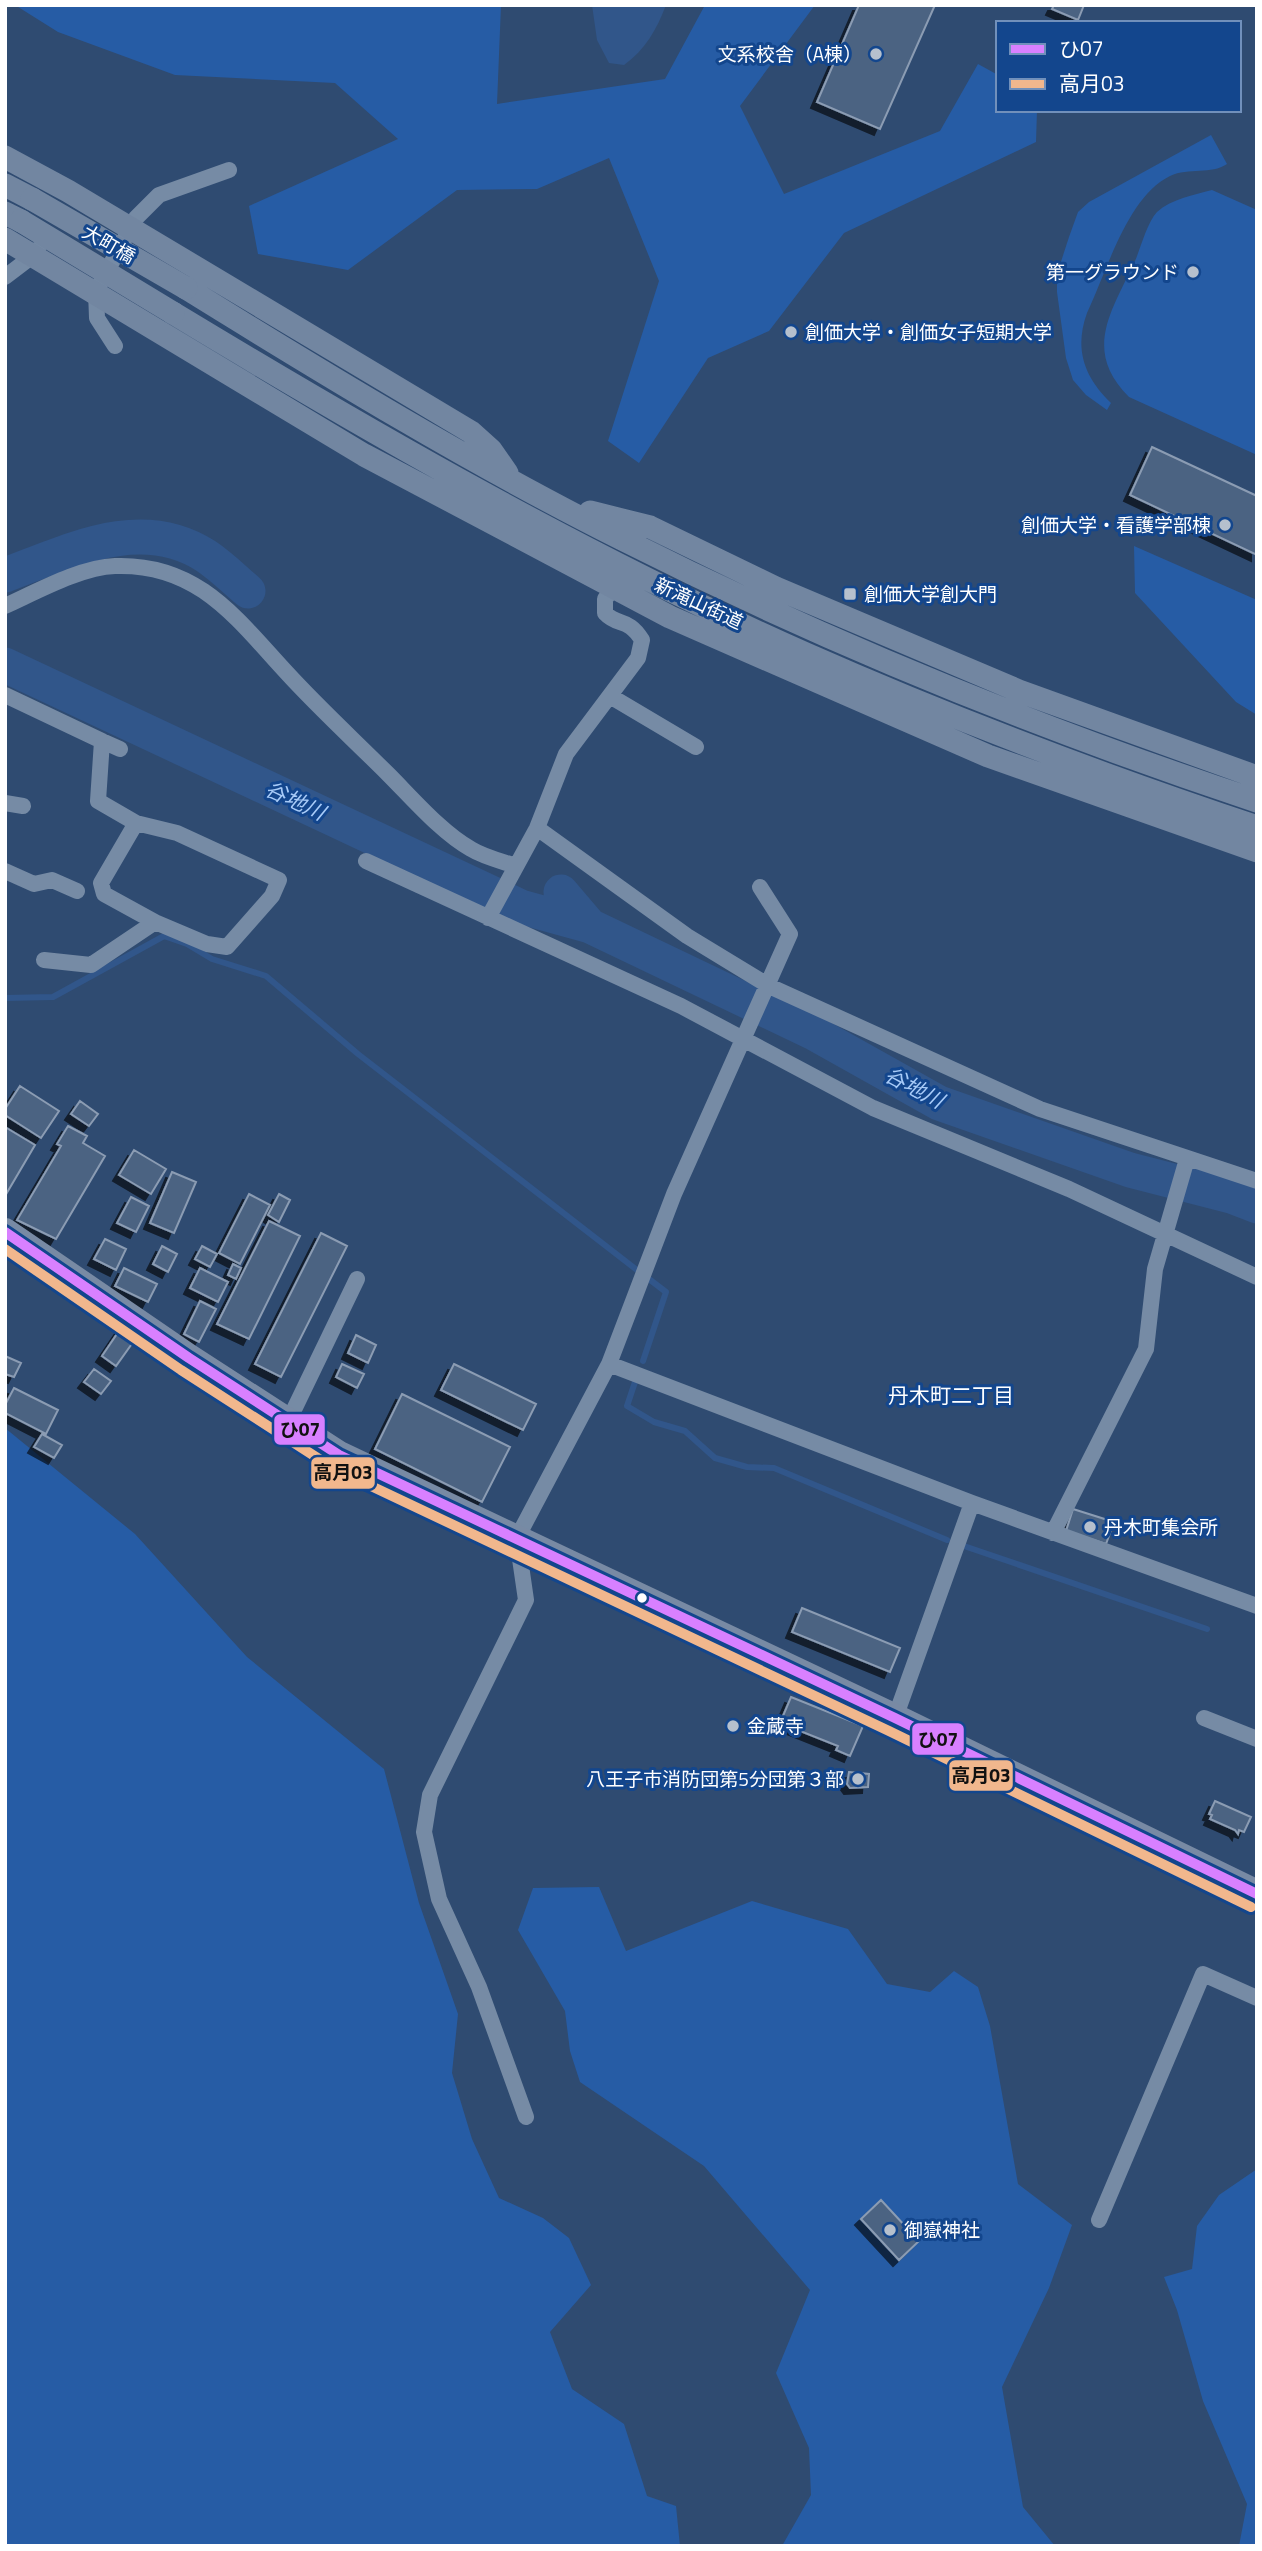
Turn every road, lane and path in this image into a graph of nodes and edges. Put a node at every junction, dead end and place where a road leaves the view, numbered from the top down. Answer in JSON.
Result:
{"nodes":[{"id":1,"x":5,"y":158,"type":"edge"},
{"id":2,"x":229,"y":170,"type":"dead end"},
{"id":3,"x":5,"y":185,"type":"edge"},
{"id":4,"x":68,"y":191,"type":"junction"},
{"id":5,"x":13,"y":217,"type":"edge"},
{"id":6,"x":130,"y":228,"type":"junction"},
{"id":7,"x":5,"y":239,"type":"edge"},
{"id":8,"x":34,"y":255,"type":"junction"},
{"id":9,"x":5,"y":277,"type":"edge"},
{"id":10,"x":186,"y":288,"type":"joint"},
{"id":11,"x":96,"y":291,"type":"junction"},
{"id":12,"x":173,"y":313,"type":"joint"},
{"id":13,"x":116,"y":346,"type":"dead end"},
{"id":14,"x":512,"y":480,"type":"junction"},
{"id":15,"x":560,"y":504,"type":"junction"},
{"id":16,"x":613,"y":588,"type":"junction"},
{"id":17,"x":5,"y":606,"type":"edge"},
{"id":18,"x":5,"y":695,"type":"edge"},
{"id":19,"x":610,"y":695,"type":"junction"},
{"id":20,"x":102,"y":741,"type":"junction"},
{"id":21,"x":696,"y":747,"type":"dead end"},
{"id":22,"x":120,"y":749,"type":"dead end"},
{"id":23,"x":1257,"y":777,"type":"edge"},
{"id":24,"x":1257,"y":801,"type":"edge"},
{"id":25,"x":5,"y":803,"type":"edge"},
{"id":26,"x":23,"y":806,"type":"dead end"},
{"id":27,"x":136,"y":823,"type":"junction"},
{"id":28,"x":1257,"y":827,"type":"edge"},
{"id":29,"x":537,"y":828,"type":"junction"},
{"id":30,"x":1257,"y":851,"type":"edge"},
{"id":31,"x":366,"y":861,"type":"dead end"},
{"id":32,"x":512,"y":871,"type":"junction"},
{"id":33,"x":6,"y":873,"type":"edge"},
{"id":34,"x":760,"y":887,"type":"dead end"},
{"id":35,"x":77,"y":891,"type":"dead end"},
{"id":36,"x":490,"y":914,"type":"junction"},
{"id":37,"x":155,"y":922,"type":"junction"},
{"id":38,"x":44,"y":960,"type":"dead end"},
{"id":39,"x":767,"y":989,"type":"junction"},
{"id":40,"x":746,"y":1033,"type":"junction"},
{"id":41,"x":1185,"y":1165,"type":"junction"},
{"id":42,"x":1257,"y":1181,"type":"edge"},
{"id":43,"x":5,"y":1232,"type":"edge"},
{"id":44,"x":1164,"y":1233,"type":"junction"},
{"id":45,"x":1257,"y":1277,"type":"edge"},
{"id":46,"x":357,"y":1279,"type":"dead end"},
{"id":47,"x":609,"y":1364,"type":"junction"},
{"id":48,"x":288,"y":1422,"type":"junction"},
{"id":49,"x":972,"y":1503,"type":"junction"},
{"id":50,"x":1053,"y":1533,"type":"junction"},
{"id":51,"x":517,"y":1538,"type":"junction"},
{"id":52,"x":1257,"y":1606,"type":"edge"},
{"id":53,"x":895,"y":1718,"type":"junction"},
{"id":54,"x":1204,"y":1718,"type":"dead end"},
{"id":55,"x":1257,"y":1739,"type":"edge"},
{"id":56,"x":1257,"y":1894,"type":"edge"},
{"id":57,"x":1257,"y":1998,"type":"edge"},
{"id":58,"x":526,"y":2118,"type":"dead end"},
{"id":59,"x":1099,"y":2220,"type":"dead end"}],
"edges":[{"from":1,"to":4,"type":"main road"},
{"from":2,"to":6,"type":"street"},
{"from":3,"to":10,"type":"main road","name":"大町橋","bridge":true},
{"from":4,"to":6,"type":"main road"},
{"from":4,"to":8,"type":"street"},
{"from":5,"to":12,"type":"main road","name":"大町橋","bridge":true},
{"from":6,"to":11,"type":"street"},
{"from":6,"to":14,"type":"main road"},
{"from":7,"to":8,"type":"main road"},
{"from":8,"to":9,"type":"street"},
{"from":8,"to":11,"type":"main road"},
{"from":10,"to":14,"type":"main road","name":"新滝山街道"},
{"from":11,"to":13,"type":"street"},
{"from":11,"to":16,"type":"main road"},
{"from":12,"to":28,"type":"main road","name":"新滝山街道"},
{"from":14,"to":15,"type":"main road","name":"新滝山街道"},
{"from":15,"to":23,"type":"main road"},
{"from":15,"to":24,"type":"main road","name":"新滝山街道"},
{"from":16,"to":19,"type":"street"},
{"from":16,"to":30,"type":"main road"},
{"from":17,"to":32,"type":"street"},
{"from":18,"to":20,"type":"street"},
{"from":19,"to":21,"type":"street"},
{"from":19,"to":29,"type":"street"},
{"from":20,"to":22,"type":"street"},
{"from":20,"to":27,"type":"street"},
{"from":25,"to":26,"type":"street"},
{"from":27,"to":37,"type":"street"},
{"from":27,"to":37,"type":"street"},
{"from":29,"to":32,"type":"street"},
{"from":29,"to":39,"type":"street"},
{"from":31,"to":36,"type":"street"},
{"from":32,"to":36,"type":"street"},
{"from":33,"to":35,"type":"street"},
{"from":34,"to":39,"type":"street"},
{"from":36,"to":40,"type":"street"},
{"from":37,"to":38,"type":"street"},
{"from":39,"to":40,"type":"street"},
{"from":39,"to":41,"type":"street"},
{"from":40,"to":44,"type":"street"},
{"from":40,"to":47,"type":"street"},
{"from":41,"to":42,"type":"street"},
{"from":41,"to":44,"type":"street"},
{"from":43,"to":48,"type":"highway"},
{"from":44,"to":45,"type":"street"},
{"from":44,"to":50,"type":"street"},
{"from":46,"to":48,"type":"street"},
{"from":47,"to":49,"type":"street"},
{"from":47,"to":51,"type":"street"},
{"from":48,"to":51,"type":"highway"},
{"from":49,"to":50,"type":"street"},
{"from":49,"to":53,"type":"street"},
{"from":50,"to":52,"type":"street"},
{"from":51,"to":53,"type":"highway"},
{"from":51,"to":58,"type":"street"},
{"from":53,"to":56,"type":"highway"},
{"from":54,"to":55,"type":"street"},
{"from":57,"to":59,"type":"street"}]}
